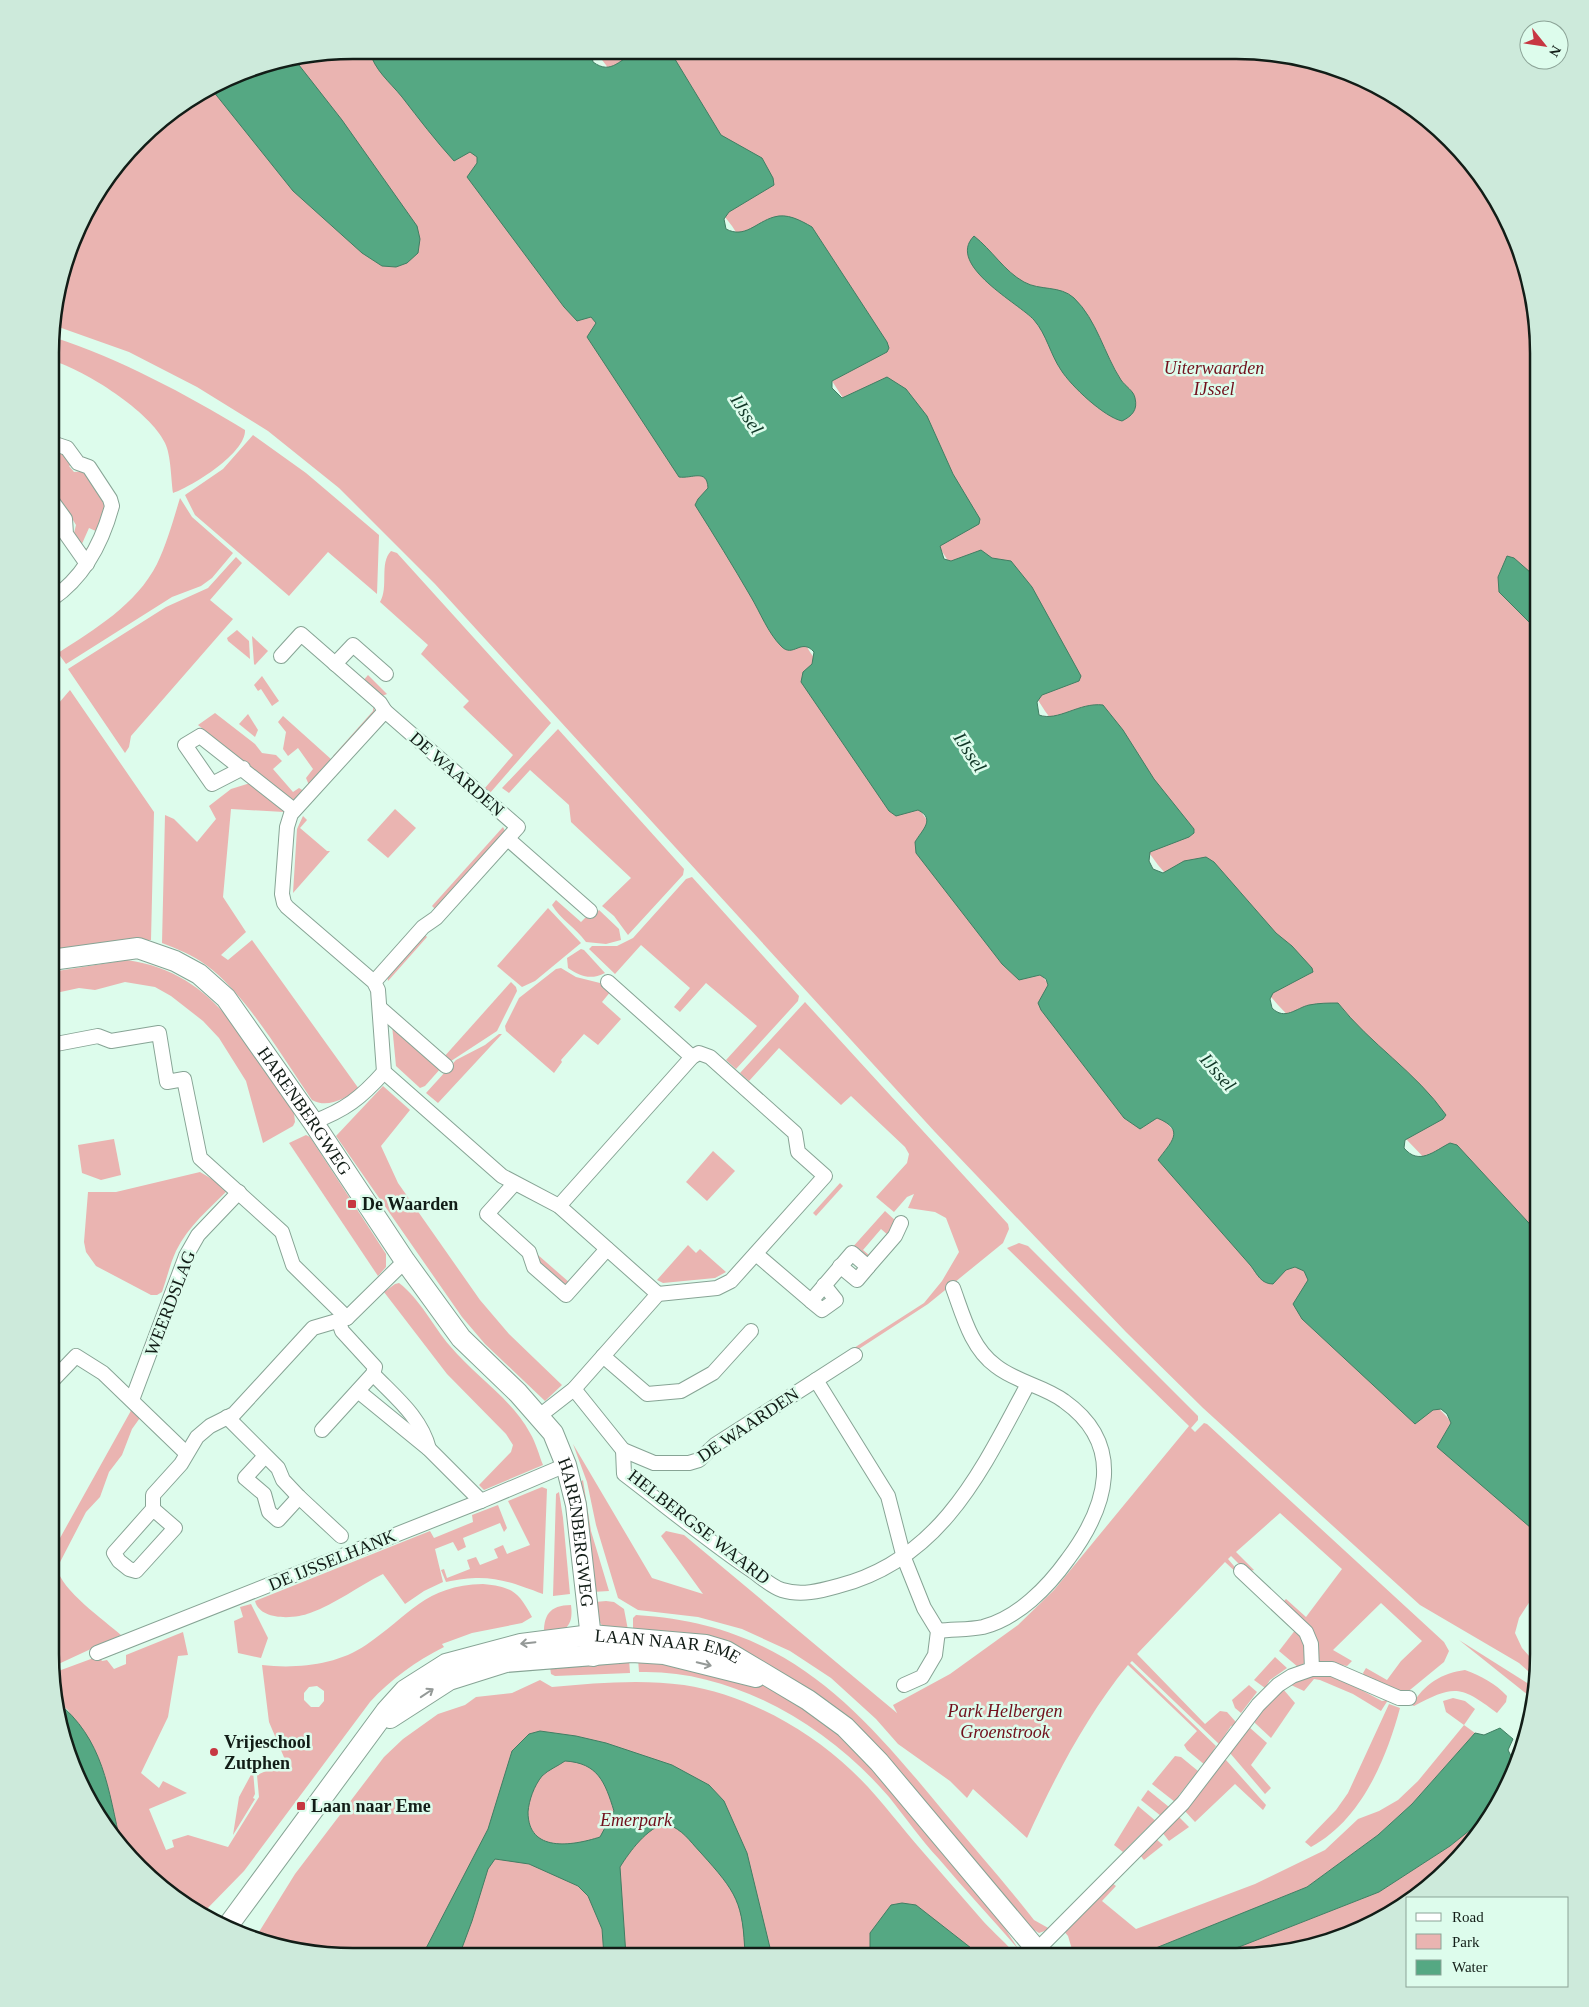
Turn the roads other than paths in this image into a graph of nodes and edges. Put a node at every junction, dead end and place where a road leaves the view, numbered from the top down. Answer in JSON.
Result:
{"nodes":[{"id":1,"x":59,"y":445,"type":"edge"},
{"id":2,"x":59,"y":511,"type":"edge"},
{"id":3,"x":87,"y":564,"type":"junction"},
{"id":4,"x":59,"y":593,"type":"edge"},
{"id":5,"x":281,"y":656,"type":"dead end"},
{"id":6,"x":335,"y":664,"type":"junction"},
{"id":7,"x":386,"y":674,"type":"dead end"},
{"id":8,"x":385,"y":711,"type":"junction"},
{"id":9,"x":243,"y":768,"type":"dead end"},
{"id":10,"x":294,"y":810,"type":"junction"},
{"id":11,"x":508,"y":839,"type":"junction"},
{"id":12,"x":590,"y":911,"type":"dead end"},
{"id":13,"x":59,"y":959,"type":"edge"},
{"id":14,"x":374,"y":982,"type":"junction"},
{"id":15,"x":608,"y":982,"type":"dead end"},
{"id":16,"x":380,"y":1008,"type":"junction"},
{"id":17,"x":59,"y":1043,"type":"edge"},
{"id":18,"x":692,"y":1057,"type":"junction"},
{"id":19,"x":446,"y":1066,"type":"dead end"},
{"id":20,"x":384,"y":1072,"type":"junction"},
{"id":21,"x":313,"y":1122,"type":"junction"},
{"id":22,"x":514,"y":1184,"type":"junction"},
{"id":23,"x":239,"y":1192,"type":"junction"},
{"id":24,"x":559,"y":1206,"type":"junction"},
{"id":25,"x":901,"y":1222,"type":"dead end"},
{"id":26,"x":607,"y":1249,"type":"junction"},
{"id":27,"x":756,"y":1254,"type":"junction"},
{"id":28,"x":405,"y":1261,"type":"junction"},
{"id":29,"x":953,"y":1288,"type":"dead end"},
{"id":30,"x":658,"y":1294,"type":"junction"},
{"id":31,"x":343,"y":1320,"type":"junction"},
{"id":32,"x":751,"y":1331,"type":"dead end"},
{"id":33,"x":855,"y":1355,"type":"dead end"},
{"id":34,"x":603,"y":1356,"type":"junction"},
{"id":35,"x":59,"y":1373,"type":"edge"},
{"id":36,"x":373,"y":1374,"type":"junction"},
{"id":37,"x":816,"y":1380,"type":"junction"},
{"id":38,"x":1028,"y":1384,"type":"junction"},
{"id":39,"x":574,"y":1389,"type":"junction"},
{"id":40,"x":358,"y":1391,"type":"junction"},
{"id":41,"x":132,"y":1400,"type":"junction"},
{"id":42,"x":538,"y":1416,"type":"junction"},
{"id":43,"x":227,"y":1417,"type":"junction"},
{"id":44,"x":322,"y":1430,"type":"dead end"},
{"id":45,"x":429,"y":1449,"type":"junction"},
{"id":46,"x":623,"y":1450,"type":"junction"},
{"id":47,"x":186,"y":1453,"type":"junction"},
{"id":48,"x":265,"y":1456,"type":"junction"},
{"id":49,"x":562,"y":1466,"type":"junction"},
{"id":50,"x":299,"y":1497,"type":"junction"},
{"id":51,"x":481,"y":1501,"type":"junction"},
{"id":52,"x":153,"y":1508,"type":"junction"},
{"id":53,"x":341,"y":1536,"type":"dead end"},
{"id":54,"x":904,"y":1558,"type":"junction"},
{"id":55,"x":1241,"y":1571,"type":"dead end"},
{"id":56,"x":938,"y":1631,"type":"junction"},
{"id":57,"x":585,"y":1646,"type":"junction"},
{"id":58,"x":97,"y":1653,"type":"dead end"},
{"id":59,"x":1312,"y":1668,"type":"junction"},
{"id":60,"x":904,"y":1685,"type":"dead end"},
{"id":61,"x":1409,"y":1698,"type":"dead end"},
{"id":62,"x":245,"y":1900,"type":"junction"},
{"id":63,"x":231,"y":1922,"type":"edge"},
{"id":64,"x":235,"y":1923,"type":"edge"},
{"id":65,"x":1032,"y":1948,"type":"edge"},
{"id":66,"x":1043,"y":1948,"type":"edge"}],
"edges":[{"from":1,"to":3,"type":"street"},
{"from":2,"to":3,"type":"street"},
{"from":3,"to":4,"type":"street"},
{"from":5,"to":6,"type":"street","name":"DE WAARDEN"},
{"from":6,"to":7,"type":"street"},
{"from":6,"to":8,"type":"street","name":"DE WAARDEN"},
{"from":8,"to":10,"type":"street"},
{"from":8,"to":11,"type":"street","name":"DE WAARDEN"},
{"from":9,"to":10,"type":"street"},
{"from":10,"to":14,"type":"street"},
{"from":11,"to":12,"type":"street","name":"DE WAARDEN"},
{"from":11,"to":14,"type":"street","name":"DE WAARDEN"},
{"from":13,"to":21,"type":"street","name":"HARENBERGWEG"},
{"from":14,"to":16,"type":"street"},
{"from":15,"to":18,"type":"street"},
{"from":16,"to":19,"type":"street"},
{"from":16,"to":20,"type":"street"},
{"from":17,"to":23,"type":"street"},
{"from":18,"to":24,"type":"street"},
{"from":18,"to":27,"type":"street"},
{"from":20,"to":21,"type":"street"},
{"from":20,"to":22,"type":"street"},
{"from":21,"to":28,"type":"street","name":"HARENBERGWEG"},
{"from":22,"to":24,"type":"street"},
{"from":22,"to":26,"type":"street"},
{"from":23,"to":31,"type":"street"},
{"from":23,"to":41,"type":"street","name":"WEERDSLAG"},
{"from":24,"to":26,"type":"street"},
{"from":25,"to":27,"type":"street"},
{"from":26,"to":30,"type":"street"},
{"from":27,"to":30,"type":"street"},
{"from":28,"to":31,"type":"street"},
{"from":28,"to":42,"type":"street","name":"HARENBERGWEG"},
{"from":29,"to":38,"type":"street"},
{"from":30,"to":34,"type":"street"},
{"from":31,"to":36,"type":"street"},
{"from":31,"to":43,"type":"street"},
{"from":32,"to":34,"type":"street"},
{"from":33,"to":37,"type":"street","name":"DE WAARDEN"},
{"from":34,"to":39,"type":"street"},
{"from":35,"to":41,"type":"street"},
{"from":36,"to":40,"type":"street"},
{"from":36,"to":45,"type":"street"},
{"from":37,"to":46,"type":"street","name":"DE WAARDEN"},
{"from":37,"to":54,"type":"street"},
{"from":38,"to":54,"type":"street","name":"HELBERGSE WAARD"},
{"from":38,"to":56,"type":"street"},
{"from":39,"to":42,"type":"street"},
{"from":39,"to":46,"type":"street","name":"DE WAARDEN"},
{"from":40,"to":44,"type":"street"},
{"from":40,"to":45,"type":"street"},
{"from":41,"to":47,"type":"street"},
{"from":42,"to":49,"type":"street","name":"HARENBERGWEG"},
{"from":43,"to":47,"type":"street"},
{"from":43,"to":48,"type":"street"},
{"from":45,"to":51,"type":"street"},
{"from":46,"to":54,"type":"street","name":"HELBERGSE WAARD"},
{"from":47,"to":52,"type":"street"},
{"from":48,"to":50,"type":"street"},
{"from":48,"to":50,"type":"street"},
{"from":49,"to":51,"type":"street","name":"DE IJSSELHANK"},
{"from":49,"to":57,"type":"street","name":"HARENBERGWEG"},
{"from":50,"to":53,"type":"street"},
{"from":51,"to":58,"type":"street","name":"DE IJSSELHANK"},
{"from":52,"to":52,"type":"street"},
{"from":54,"to":56,"type":"street"},
{"from":55,"to":59,"type":"street"},
{"from":56,"to":60,"type":"street"},
{"from":57,"to":62,"type":"street","name":"LAAN NAAR EME"},
{"from":57,"to":65,"type":"street","name":"LAAN NAAR EME"},
{"from":59,"to":61,"type":"street"},
{"from":59,"to":66,"type":"street"},
{"from":62,"to":63,"type":"street","name":"LAAN NAAR EME"},
{"from":62,"to":64,"type":"street","name":"LAAN NAAR EME"}]}
